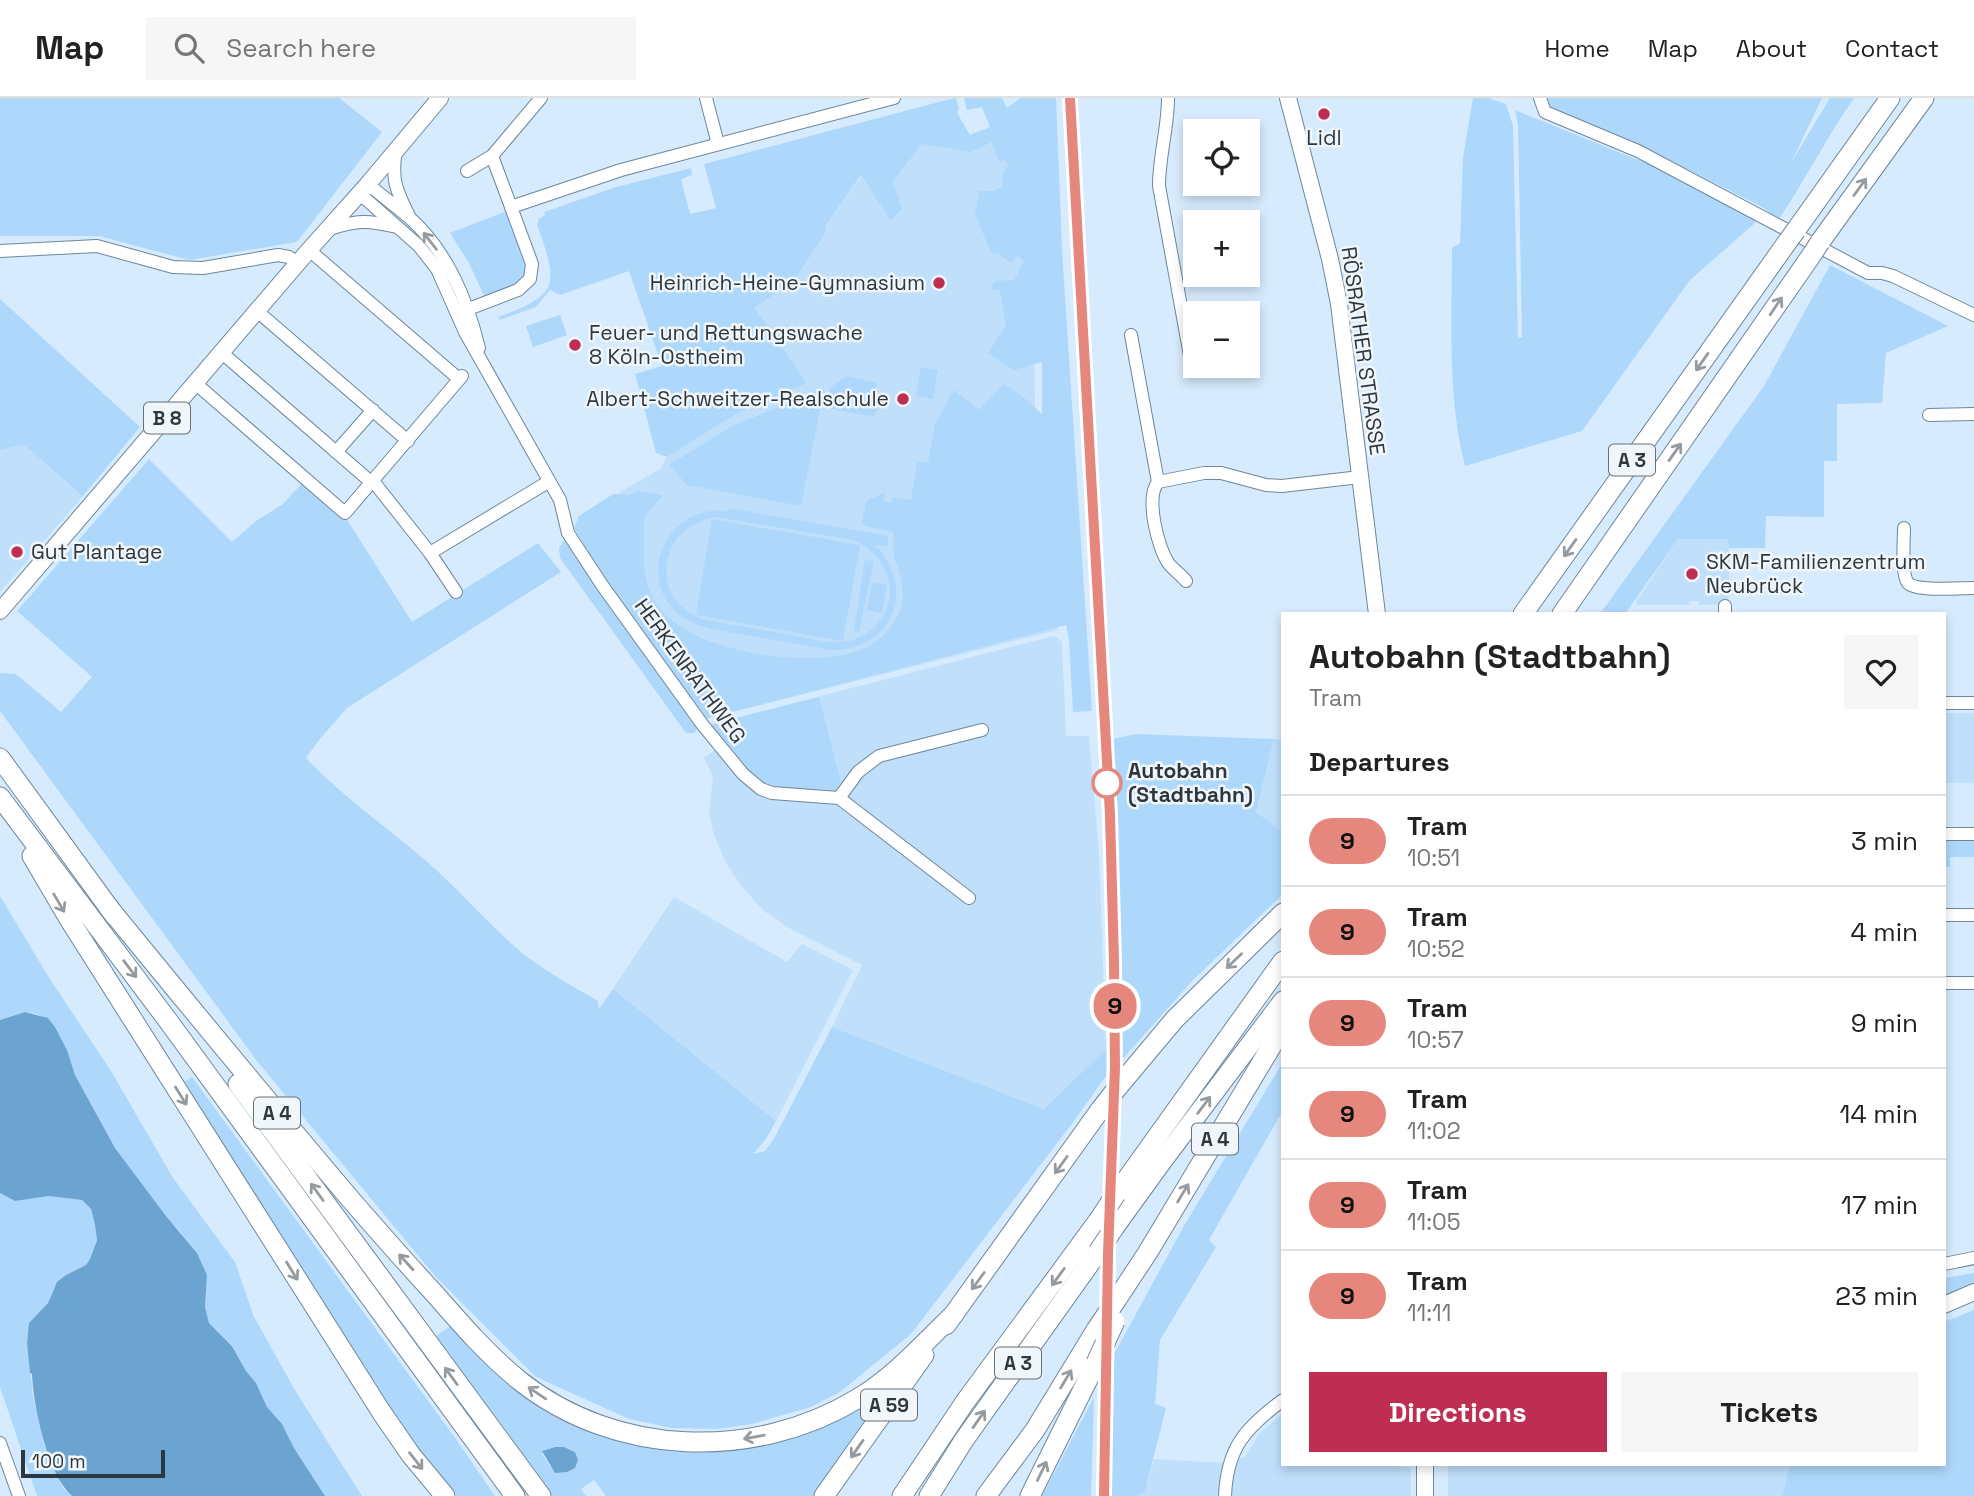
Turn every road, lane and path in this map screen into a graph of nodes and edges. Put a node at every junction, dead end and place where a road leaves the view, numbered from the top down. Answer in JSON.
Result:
{"nodes":[{"id":1,"x":541,"y":98,"type":"edge"},
{"id":2,"x":706,"y":98,"type":"edge"},
{"id":3,"x":894,"y":98,"type":"edge"},
{"id":4,"x":1168,"y":98,"type":"edge"},
{"id":5,"x":1288,"y":98,"type":"edge"},
{"id":6,"x":1540,"y":98,"type":"edge"},
{"id":7,"x":1890,"y":98,"type":"edge"},
{"id":8,"x":1924,"y":98,"type":"edge"},
{"id":9,"x":432,"y":101,"type":"edge"},
{"id":10,"x":719,"y":144,"type":"junction"},
{"id":11,"x":396,"y":150,"type":"junction"},
{"id":12,"x":492,"y":156,"type":"junction"},
{"id":13,"x":467,"y":171,"type":"dead end"},
{"id":14,"x":364,"y":189,"type":"junction"},
{"id":15,"x":511,"y":207,"type":"junction"},
{"id":16,"x":411,"y":219,"type":"junction"},
{"id":17,"x":398,"y":227,"type":"junction"},
{"id":18,"x":329,"y":229,"type":"junction"},
{"id":19,"x":309,"y":250,"type":"junction"},
{"id":20,"x":0,"y":251,"type":"edge"},
{"id":21,"x":297,"y":263,"type":"junction"},
{"id":22,"x":257,"y":311,"type":"junction"},
{"id":23,"x":463,"y":311,"type":"junction"},
{"id":24,"x":1974,"y":315,"type":"edge"},
{"id":25,"x":1183,"y":317,"type":"edge"},
{"id":26,"x":1130,"y":335,"type":"dead end"},
{"id":27,"x":221,"y":352,"type":"junction"},
{"id":28,"x":195,"y":383,"type":"junction"},
{"id":29,"x":373,"y":410,"type":"junction"},
{"id":30,"x":1974,"y":414,"type":"edge"},
{"id":31,"x":1930,"y":415,"type":"dead end"},
{"id":32,"x":408,"y":441,"type":"junction"},
{"id":33,"x":336,"y":452,"type":"junction"},
{"id":34,"x":1360,"y":477,"type":"junction"},
{"id":35,"x":372,"y":482,"type":"junction"},
{"id":36,"x":548,"y":482,"type":"junction"},
{"id":37,"x":1158,"y":482,"type":"junction"},
{"id":38,"x":1904,"y":528,"type":"dead end"},
{"id":39,"x":430,"y":553,"type":"junction"},
{"id":40,"x":1186,"y":580,"type":"dead end"},
{"id":41,"x":1974,"y":588,"type":"edge"},
{"id":42,"x":456,"y":592,"type":"dead end"},
{"id":43,"x":0,"y":611,"type":"edge"},
{"id":44,"x":1377,"y":612,"type":"edge"},
{"id":45,"x":1524,"y":612,"type":"edge"},
{"id":46,"x":1563,"y":612,"type":"edge"},
{"id":47,"x":1946,"y":703,"type":"edge"},
{"id":48,"x":1974,"y":703,"type":"edge"},
{"id":49,"x":982,"y":730,"type":"dead end"},
{"id":50,"x":0,"y":758,"type":"edge"},
{"id":51,"x":839,"y":798,"type":"junction"},
{"id":52,"x":0,"y":800,"type":"edge"},
{"id":53,"x":1946,"y":834,"type":"edge"},
{"id":54,"x":1974,"y":834,"type":"edge"},
{"id":55,"x":969,"y":898,"type":"dead end"},
{"id":56,"x":109,"y":908,"type":"junction"},
{"id":57,"x":1946,"y":915,"type":"edge"},
{"id":58,"x":1974,"y":915,"type":"edge"},
{"id":59,"x":1281,"y":916,"type":"edge"},
{"id":60,"x":1281,"y":964,"type":"edge"},
{"id":61,"x":1946,"y":983,"type":"edge"},
{"id":62,"x":1974,"y":983,"type":"edge"},
{"id":63,"x":1281,"y":1004,"type":"edge"},
{"id":64,"x":1281,"y":1030,"type":"edge"},
{"id":65,"x":1107,"y":1223,"type":"junction"},
{"id":66,"x":1148,"y":1252,"type":"junction"},
{"id":67,"x":1974,"y":1258,"type":"edge"},
{"id":68,"x":1946,"y":1264,"type":"edge"},
{"id":69,"x":1974,"y":1292,"type":"edge"},
{"id":70,"x":1946,"y":1304,"type":"edge"},
{"id":71,"x":954,"y":1314,"type":"junction"},
{"id":72,"x":1281,"y":1402,"type":"edge"},
{"id":73,"x":0,"y":1443,"type":"edge"},
{"id":74,"x":1425,"y":1466,"type":"edge"},
{"id":75,"x":19,"y":1496,"type":"edge"},
{"id":76,"x":445,"y":1496,"type":"edge"},
{"id":77,"x":515,"y":1496,"type":"edge"},
{"id":78,"x":541,"y":1496,"type":"edge"},
{"id":79,"x":824,"y":1496,"type":"edge"},
{"id":80,"x":902,"y":1496,"type":"edge"},
{"id":81,"x":929,"y":1496,"type":"edge"},
{"id":82,"x":986,"y":1496,"type":"edge"},
{"id":83,"x":1030,"y":1496,"type":"edge"},
{"id":84,"x":1225,"y":1496,"type":"edge"},
{"id":85,"x":1425,"y":1496,"type":"edge"}],
"edges":[{"from":1,"to":12,"type":"street"},
{"from":2,"to":10,"type":"street"},
{"from":3,"to":10,"type":"street"},
{"from":4,"to":25,"type":"street"},
{"from":5,"to":34,"type":"main road","name":"RÖSRATHER STRASSE"},
{"from":6,"to":24,"type":"street"},
{"from":7,"to":45,"type":"highway","number":"A 3","one_way":true},
{"from":46,"to":8,"type":"highway","number":"A 3","one_way":true},
{"from":9,"to":11,"type":"main road","number":"B 8"},
{"from":10,"to":15,"type":"street"},
{"from":11,"to":14,"type":"main road","number":"B 8"},
{"from":11,"to":16,"type":"street"},
{"from":12,"to":13,"type":"street"},
{"from":12,"to":15,"type":"street"},
{"from":14,"to":16,"type":"street"},
{"from":14,"to":17,"type":"street"},
{"from":14,"to":18,"type":"main road","number":"B 8"},
{"from":15,"to":23,"type":"street"},
{"from":23,"to":16,"type":"street","one_way":true},
{"from":17,"to":18,"type":"street"},
{"from":17,"to":23,"type":"street"},
{"from":18,"to":19,"type":"main road","number":"B 8"},
{"from":19,"to":21,"type":"main road","number":"B 8"},
{"from":19,"to":32,"type":"street"},
{"from":20,"to":21,"type":"street"},
{"from":21,"to":22,"type":"main road","number":"B 8"},
{"from":22,"to":27,"type":"main road","number":"B 8"},
{"from":22,"to":29,"type":"street"},
{"from":23,"to":36,"type":"street","name":"HERKENRATHWEG"},
{"from":26,"to":37,"type":"street"},
{"from":27,"to":28,"type":"main road","number":"B 8"},
{"from":27,"to":33,"type":"street"},
{"from":28,"to":35,"type":"street"},
{"from":28,"to":43,"type":"main road","number":"B 8"},
{"from":29,"to":32,"type":"street"},
{"from":29,"to":33,"type":"street"},
{"from":30,"to":31,"type":"street"},
{"from":32,"to":35,"type":"street"},
{"from":33,"to":35,"type":"street"},
{"from":34,"to":37,"type":"street"},
{"from":34,"to":44,"type":"main road","name":"RÖSRATHER STRASSE"},
{"from":35,"to":39,"type":"street"},
{"from":36,"to":39,"type":"street"},
{"from":36,"to":51,"type":"street","name":"HERKENRATHWEG"},
{"from":37,"to":40,"type":"street"},
{"from":38,"to":41,"type":"street"},
{"from":39,"to":42,"type":"street"},
{"from":47,"to":48,"type":"street"},
{"from":49,"to":51,"type":"street"},
{"from":50,"to":56,"type":"highway","number":"A 4"},
{"from":51,"to":55,"type":"street"},
{"from":52,"to":76,"type":"highway","one_way":true},
{"from":52,"to":77,"type":"highway","one_way":true},
{"from":53,"to":54,"type":"street"},
{"from":71,"to":56,"type":"highway","number":"A 4","one_way":true},
{"from":78,"to":56,"type":"highway","one_way":true},
{"from":57,"to":58,"type":"street"},
{"from":59,"to":71,"type":"highway","number":"A 4","one_way":true,"bridge":true},
{"from":60,"to":65,"type":"highway","number":"A 3","bridge":true},
{"from":61,"to":62,"type":"street"},
{"from":65,"to":63,"type":"highway","number":"A 3","one_way":true},
{"from":66,"to":64,"type":"highway","number":"A 4","one_way":true},
{"from":65,"to":80,"type":"highway","number":"A 3","one_way":true},
{"from":81,"to":65,"type":"highway","number":"A 3","one_way":true,"bridge":true},
{"from":82,"to":66,"type":"highway","number":"A 4","one_way":true,"bridge":true},
{"from":83,"to":66,"type":"highway","one_way":true,"bridge":true},
{"from":67,"to":68,"type":"street"},
{"from":69,"to":70,"type":"main road"},
{"from":71,"to":79,"type":"highway","number":"A 59","one_way":true},
{"from":72,"to":84,"type":"street"},
{"from":73,"to":75,"type":"street"},
{"from":74,"to":85,"type":"main road"}]}
